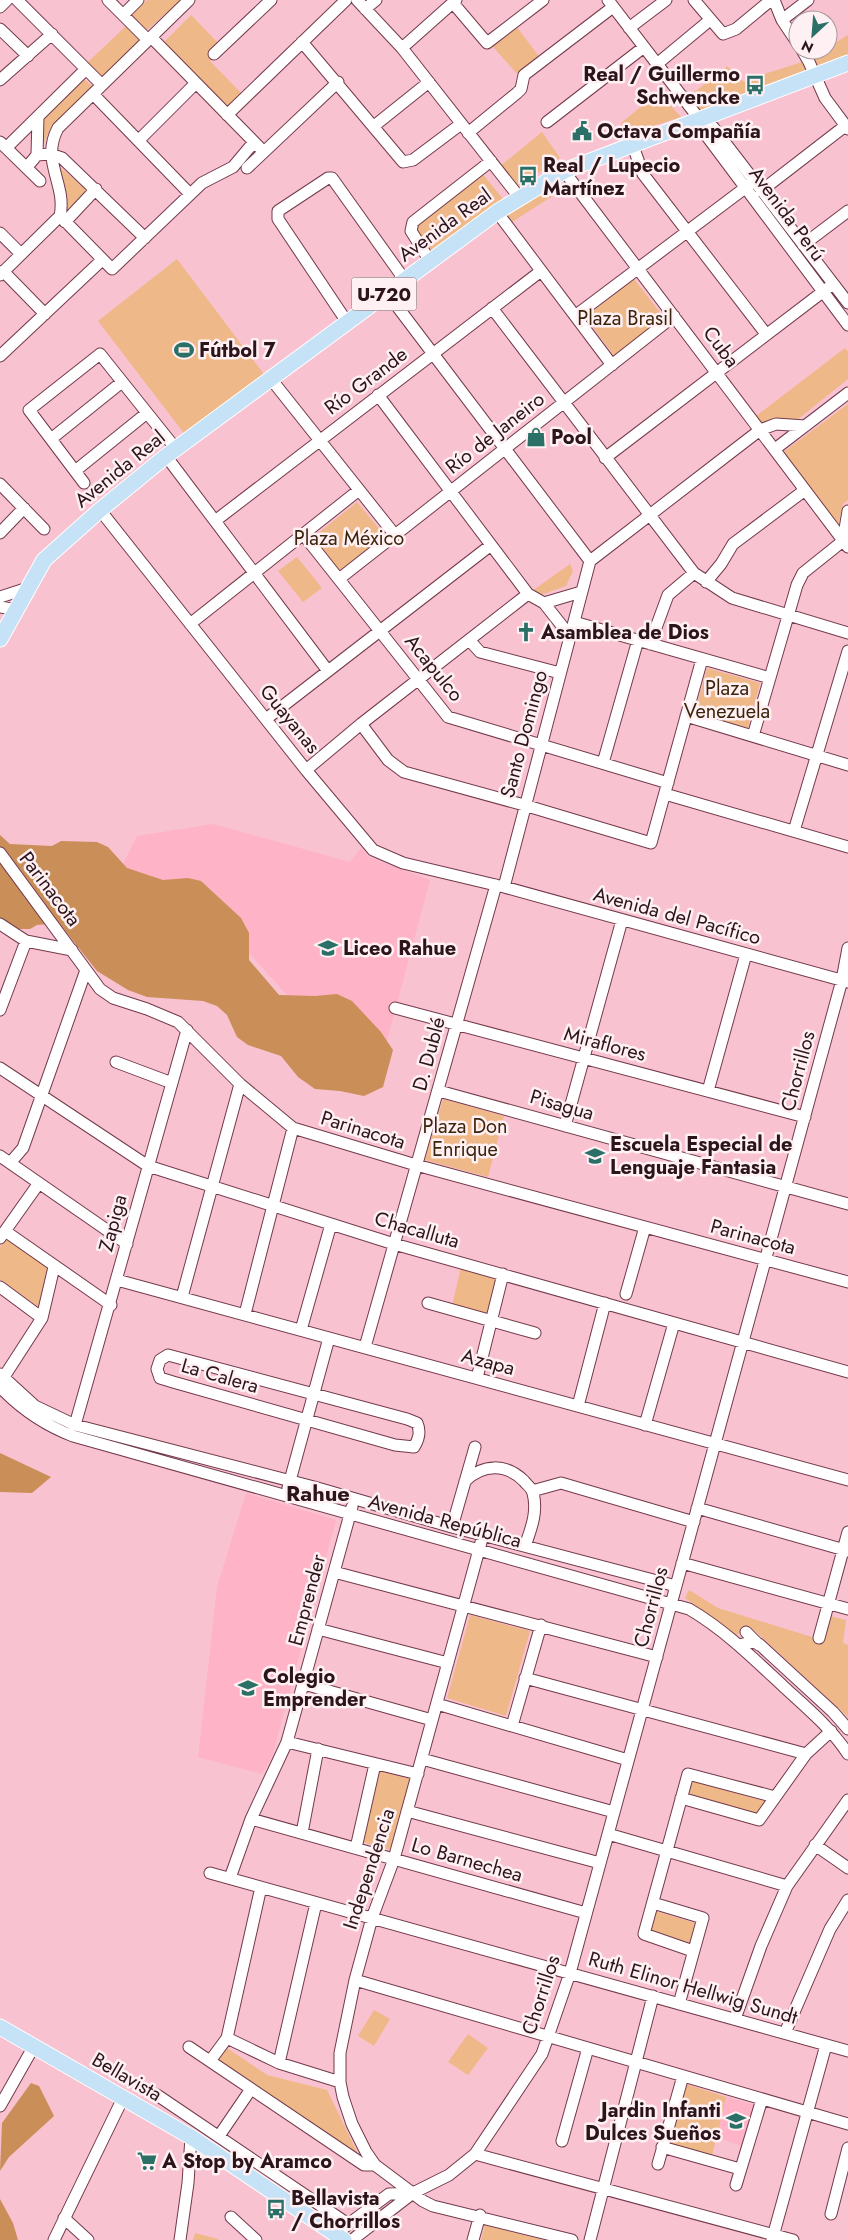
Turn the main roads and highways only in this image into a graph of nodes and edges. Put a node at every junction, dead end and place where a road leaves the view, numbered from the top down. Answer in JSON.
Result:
{"nodes":[{"id":1,"x":848,"y":63,"type":"edge"},
{"id":2,"x":0,"y":639,"type":"edge"},
{"id":3,"x":0,"y":2027,"type":"edge"},
{"id":4,"x":346,"y":2236,"type":"edge"}],
"edges":[{"from":1,"to":2,"type":"main road","name":"Avenida Real","number":"U-720"},
{"from":3,"to":4,"type":"main road","name":"Bellavista"}]}
